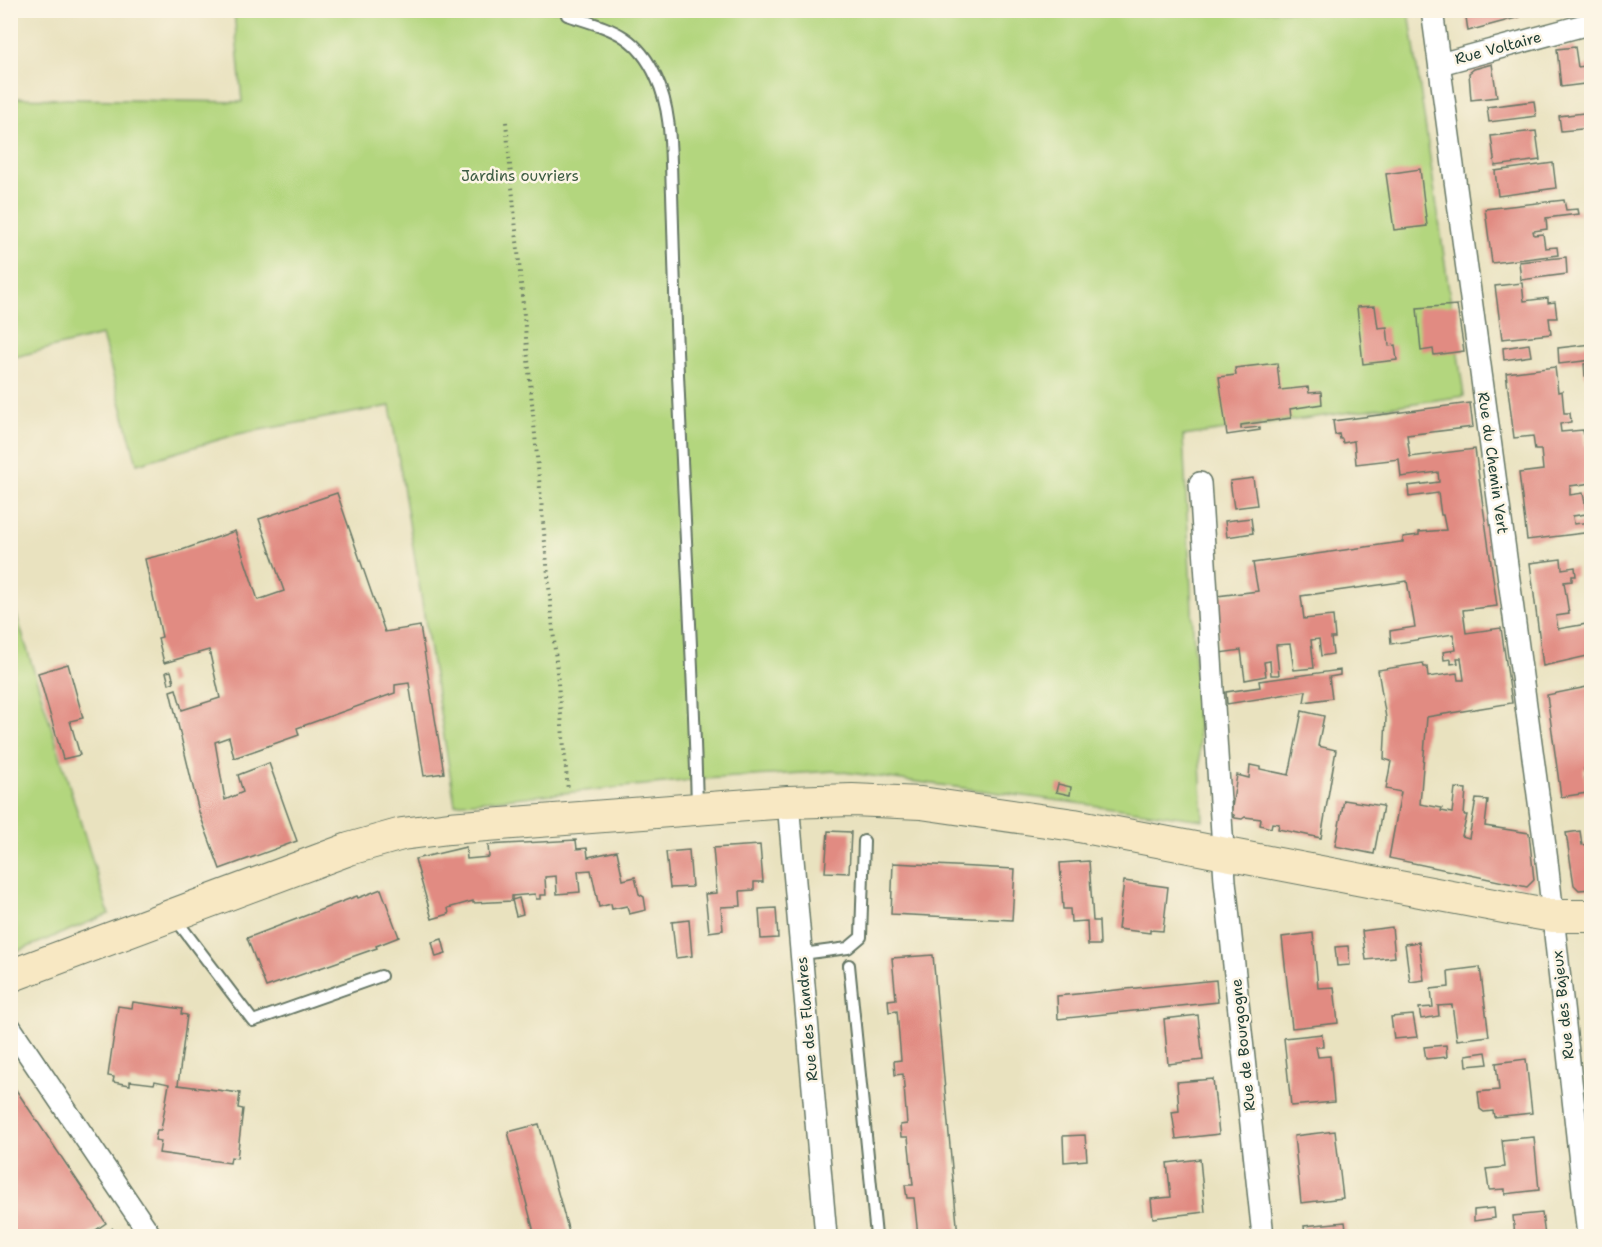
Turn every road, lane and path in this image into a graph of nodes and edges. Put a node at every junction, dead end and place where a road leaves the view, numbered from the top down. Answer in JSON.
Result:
{"nodes":[{"id":1,"x":1432,"y":10,"type":"edge"},
{"id":2,"x":567,"y":15,"type":"dead end"},
{"id":3,"x":1592,"y":23,"type":"edge"},
{"id":4,"x":1440,"y":64,"type":"junction"},
{"id":5,"x":506,"y":122,"type":"dead end"},
{"id":6,"x":1200,"y":483,"type":"dead end"},
{"id":7,"x":788,"y":802,"type":"junction"},
{"id":8,"x":698,"y":809,"type":"junction"},
{"id":9,"x":571,"y":819,"type":"junction"},
{"id":10,"x":864,"y":841,"type":"dead end"},
{"id":11,"x":1223,"y":853,"type":"junction"},
{"id":12,"x":172,"y":914,"type":"junction"},
{"id":13,"x":1553,"y":916,"type":"junction"},
{"id":14,"x":1592,"y":916,"type":"edge"},
{"id":15,"x":802,"y":954,"type":"junction"},
{"id":16,"x":849,"y":965,"type":"dead end"},
{"id":17,"x":10,"y":976,"type":"edge"},
{"id":18,"x":381,"y":976,"type":"dead end"},
{"id":19,"x":10,"y":1027,"type":"edge"},
{"id":20,"x":151,"y":1236,"type":"edge"},
{"id":21,"x":826,"y":1236,"type":"edge"},
{"id":22,"x":876,"y":1236,"type":"edge"},
{"id":23,"x":1263,"y":1236,"type":"edge"},
{"id":24,"x":1588,"y":1236,"type":"edge"}],
"edges":[{"from":1,"to":4,"type":"street","name":"Rue du Chemin Vert"},
{"from":2,"to":8,"type":"lane"},
{"from":3,"to":4,"type":"street","name":"Rue Voltaire"},
{"from":4,"to":13,"type":"street","name":"Rue du Chemin Vert"},
{"from":5,"to":9,"type":"path"},
{"from":6,"to":11,"type":"street","name":"Rue de Bourgogne"},
{"from":7,"to":8,"type":"main road"},
{"from":7,"to":11,"type":"main road"},
{"from":7,"to":15,"type":"street","name":"Rue des Flandres"},
{"from":8,"to":9,"type":"main road"},
{"from":9,"to":12,"type":"main road"},
{"from":10,"to":15,"type":"lane"},
{"from":11,"to":13,"type":"main road"},
{"from":11,"to":23,"type":"street","name":"Rue de Bourgogne"},
{"from":12,"to":17,"type":"main road"},
{"from":12,"to":18,"type":"lane"},
{"from":13,"to":14,"type":"main road"},
{"from":13,"to":24,"type":"street","name":"Rue des Bajeux"},
{"from":15,"to":21,"type":"street","name":"Rue des Flandres"},
{"from":16,"to":22,"type":"lane"},
{"from":19,"to":20,"type":"street"}]}
